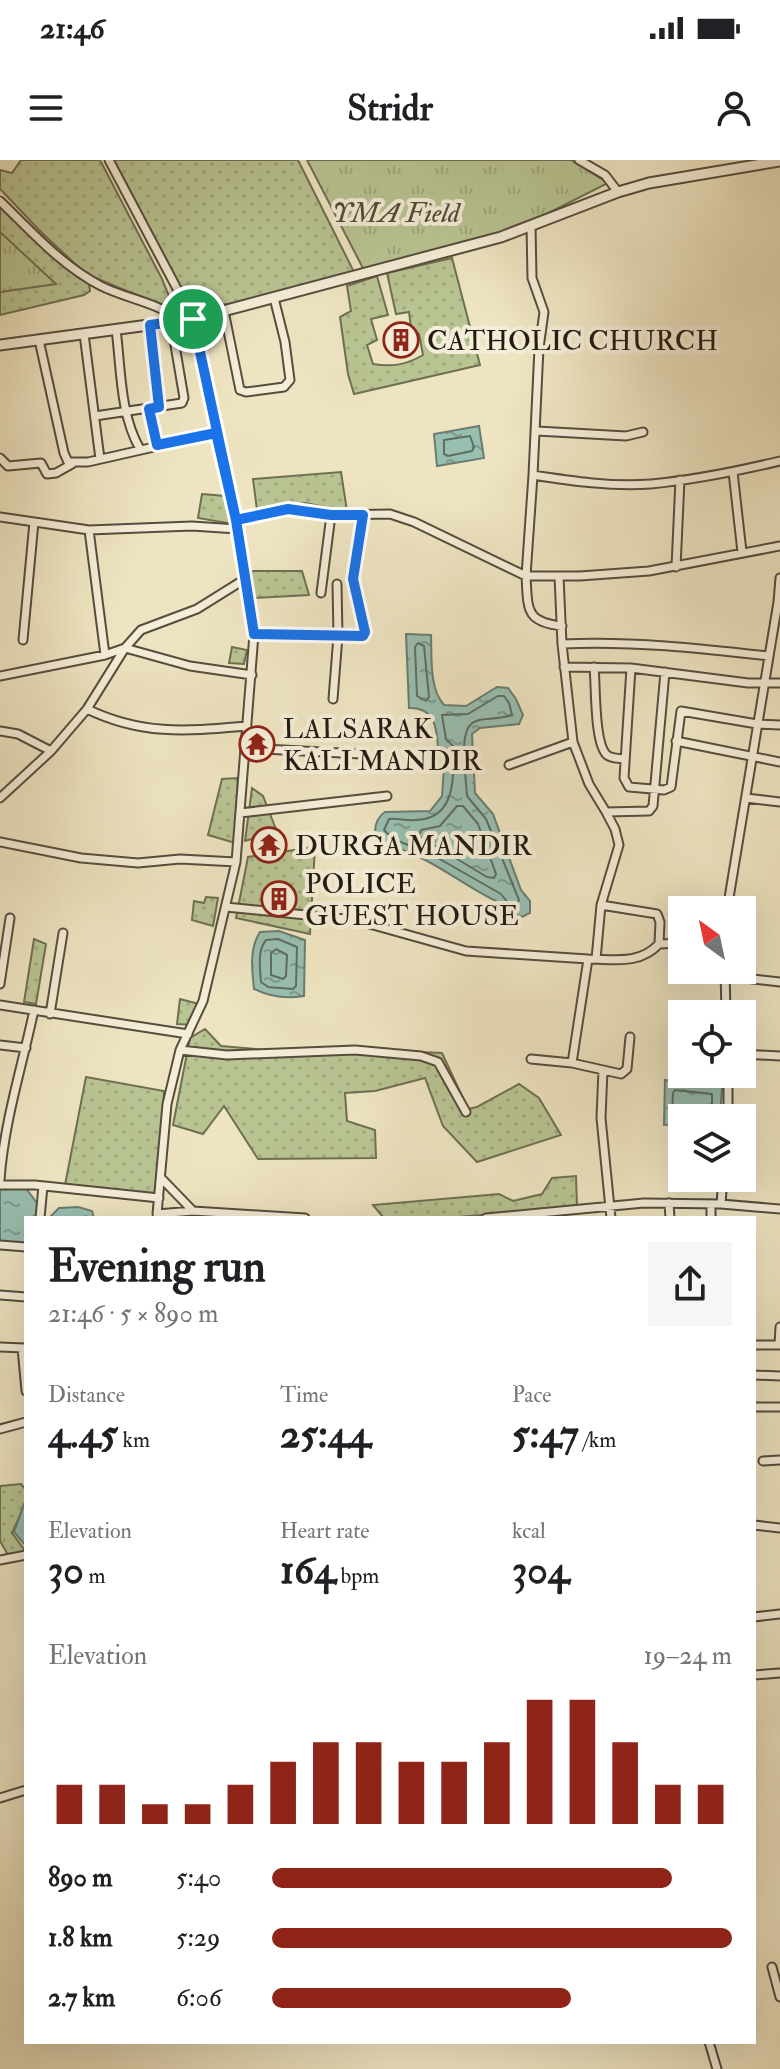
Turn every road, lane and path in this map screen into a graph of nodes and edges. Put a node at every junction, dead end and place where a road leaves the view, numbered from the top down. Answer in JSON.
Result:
{"nodes":[{"id":1,"x":109,"y":160,"type":"edge"},
{"id":2,"x":579,"y":160,"type":"edge"},
{"id":3,"x":717,"y":160,"type":"edge"},
{"id":4,"x":780,"y":161,"type":"edge"},
{"id":5,"x":722,"y":172,"type":"junction"},
{"id":6,"x":618,"y":192,"type":"junction"},
{"id":7,"x":0,"y":201,"type":"edge"},
{"id":8,"x":531,"y":225,"type":"junction"},
{"id":9,"x":274,"y":298,"type":"junction"},
{"id":10,"x":224,"y":311,"type":"junction"},
{"id":11,"x":193,"y":319,"type":"junction"},
{"id":12,"x":176,"y":322,"type":"junction"},
{"id":13,"x":150,"y":325,"type":"junction"},
{"id":14,"x":116,"y":329,"type":"junction"},
{"id":15,"x":84,"y":334,"type":"junction"},
{"id":16,"x":39,"y":340,"type":"junction"},
{"id":17,"x":0,"y":345,"type":"edge"},
{"id":18,"x":159,"y":407,"type":"junction"},
{"id":19,"x":149,"y":409,"type":"junction"},
{"id":20,"x":127,"y":412,"type":"junction"},
{"id":21,"x":95,"y":416,"type":"junction"},
{"id":22,"x":537,"y":431,"type":"junction"},
{"id":23,"x":643,"y":432,"type":"dead end"},
{"id":24,"x":216,"y":433,"type":"junction"},
{"id":25,"x":157,"y":445,"type":"junction"},
{"id":26,"x":140,"y":449,"type":"junction"},
{"id":27,"x":0,"y":458,"type":"edge"},
{"id":28,"x":100,"y":459,"type":"junction"},
{"id":29,"x":780,"y":461,"type":"edge"},
{"id":30,"x":72,"y":464,"type":"junction"},
{"id":31,"x":733,"y":472,"type":"junction"},
{"id":32,"x":533,"y":475,"type":"junction"},
{"id":33,"x":680,"y":480,"type":"junction"},
{"id":34,"x":331,"y":515,"type":"junction"},
{"id":35,"x":363,"y":515,"type":"junction"},
{"id":36,"x":0,"y":517,"type":"edge"},
{"id":37,"x":34,"y":522,"type":"junction"},
{"id":38,"x":237,"y":524,"type":"junction"},
{"id":39,"x":89,"y":530,"type":"junction"},
{"id":40,"x":780,"y":546,"type":"edge"},
{"id":41,"x":742,"y":552,"type":"junction"},
{"id":42,"x":676,"y":567,"type":"junction"},
{"id":43,"x":526,"y":576,"type":"junction"},
{"id":44,"x":559,"y":576,"type":"junction"},
{"id":45,"x":780,"y":578,"type":"edge"},
{"id":46,"x":245,"y":579,"type":"junction"},
{"id":47,"x":337,"y":584,"type":"dead end"},
{"id":48,"x":321,"y":593,"type":"dead end"},
{"id":49,"x":562,"y":626,"type":"junction"},
{"id":50,"x":254,"y":634,"type":"junction"},
{"id":51,"x":338,"y":636,"type":"junction"},
{"id":52,"x":23,"y":640,"type":"dead end"},
{"id":53,"x":562,"y":644,"type":"junction"},
{"id":54,"x":125,"y":648,"type":"junction"},
{"id":55,"x":105,"y":655,"type":"junction"},
{"id":56,"x":768,"y":656,"type":"junction"},
{"id":57,"x":564,"y":667,"type":"junction"},
{"id":58,"x":594,"y":667,"type":"junction"},
{"id":59,"x":631,"y":668,"type":"junction"},
{"id":60,"x":665,"y":672,"type":"junction"},
{"id":61,"x":252,"y":675,"type":"junction"},
{"id":62,"x":0,"y":676,"type":"edge"},
{"id":63,"x":763,"y":683,"type":"junction"},
{"id":64,"x":780,"y":683,"type":"edge"},
{"id":65,"x":333,"y":699,"type":"dead end"},
{"id":66,"x":87,"y":709,"type":"junction"},
{"id":67,"x":757,"y":724,"type":"junction"},
{"id":68,"x":780,"y":725,"type":"edge"},
{"id":69,"x":247,"y":726,"type":"junction"},
{"id":70,"x":0,"y":731,"type":"edge"},
{"id":71,"x":676,"y":741,"type":"junction"},
{"id":72,"x":573,"y":742,"type":"junction"},
{"id":73,"x":245,"y":748,"type":"junction"},
{"id":74,"x":51,"y":751,"type":"junction"},
{"id":75,"x":361,"y":754,"type":"dead end"},
{"id":76,"x":752,"y":758,"type":"junction"},
{"id":77,"x":625,"y":759,"type":"junction"},
{"id":78,"x":780,"y":762,"type":"edge"},
{"id":79,"x":509,"y":765,"type":"dead end"},
{"id":80,"x":655,"y":790,"type":"junction"},
{"id":81,"x":387,"y":796,"type":"dead end"},
{"id":82,"x":0,"y":798,"type":"edge"},
{"id":83,"x":746,"y":798,"type":"junction"},
{"id":84,"x":780,"y":802,"type":"edge"},
{"id":85,"x":606,"y":812,"type":"junction"},
{"id":86,"x":240,"y":813,"type":"junction"},
{"id":87,"x":0,"y":842,"type":"edge"},
{"id":88,"x":236,"y":862,"type":"junction"},
{"id":89,"x":729,"y":896,"type":"edge"},
{"id":90,"x":601,"y":905,"type":"junction"},
{"id":91,"x":226,"y":907,"type":"junction"},
{"id":92,"x":10,"y":918,"type":"dead end"},
{"id":93,"x":63,"y":933,"type":"dead end"},
{"id":94,"x":659,"y":944,"type":"junction"},
{"id":95,"x":668,"y":944,"type":"edge"},
{"id":96,"x":592,"y":959,"type":"junction"},
{"id":97,"x":756,"y":978,"type":"edge"},
{"id":98,"x":780,"y":982,"type":"edge"},
{"id":99,"x":0,"y":984,"type":"edge"},
{"id":100,"x":0,"y":1005,"type":"edge"},
{"id":101,"x":34,"y":1010,"type":"junction"},
{"id":102,"x":50,"y":1014,"type":"junction"},
{"id":103,"x":188,"y":1034,"type":"junction"},
{"id":104,"x":630,"y":1037,"type":"dead end"},
{"id":105,"x":0,"y":1045,"type":"edge"},
{"id":106,"x":26,"y":1048,"type":"junction"},
{"id":107,"x":180,"y":1050,"type":"junction"},
{"id":108,"x":756,"y":1055,"type":"edge"},
{"id":109,"x":780,"y":1056,"type":"edge"},
{"id":110,"x":531,"y":1059,"type":"dead end"},
{"id":111,"x":572,"y":1063,"type":"junction"},
{"id":112,"x":603,"y":1070,"type":"junction"},
{"id":113,"x":0,"y":1107,"type":"edge"},
{"id":114,"x":10,"y":1108,"type":"junction"},
{"id":115,"x":466,"y":1112,"type":"dead end"},
{"id":116,"x":1,"y":1146,"type":"edge"},
{"id":117,"x":162,"y":1179,"type":"junction"},
{"id":118,"x":0,"y":1182,"type":"edge"},
{"id":119,"x":43,"y":1186,"type":"junction"},
{"id":120,"x":722,"y":1192,"type":"edge"},
{"id":121,"x":159,"y":1198,"type":"junction"},
{"id":122,"x":669,"y":1203,"type":"junction"},
{"id":123,"x":711,"y":1204,"type":"junction"},
{"id":124,"x":721,"y":1204,"type":"junction"},
{"id":125,"x":610,"y":1206,"type":"junction"},
{"id":126,"x":780,"y":1209,"type":"edge"},
{"id":127,"x":193,"y":1211,"type":"junction"},
{"id":128,"x":40,"y":1216,"type":"edge"},
{"id":129,"x":157,"y":1216,"type":"edge"},
{"id":130,"x":273,"y":1216,"type":"edge"},
{"id":131,"x":516,"y":1216,"type":"edge"},
{"id":132,"x":611,"y":1216,"type":"edge"},
{"id":133,"x":670,"y":1216,"type":"edge"},
{"id":134,"x":711,"y":1216,"type":"edge"},
{"id":135,"x":0,"y":1245,"type":"edge"},
{"id":136,"x":24,"y":1247,"type":"edge"},
{"id":137,"x":0,"y":1253,"type":"edge"},
{"id":138,"x":0,"y":1295,"type":"edge"},
{"id":139,"x":24,"y":1297,"type":"edge"},
{"id":140,"x":780,"y":1327,"type":"edge"},
{"id":141,"x":756,"y":1345,"type":"edge"},
{"id":142,"x":780,"y":1345,"type":"edge"},
{"id":143,"x":0,"y":1347,"type":"edge"},
{"id":144,"x":24,"y":1348,"type":"edge"},
{"id":145,"x":756,"y":1375,"type":"edge"},
{"id":146,"x":780,"y":1376,"type":"edge"},
{"id":147,"x":756,"y":1407,"type":"edge"},
{"id":148,"x":780,"y":1407,"type":"edge"},
{"id":149,"x":24,"y":1423,"type":"edge"},
{"id":150,"x":0,"y":1429,"type":"edge"},
{"id":151,"x":780,"y":1460,"type":"edge"},
{"id":152,"x":763,"y":1461,"type":"dead end"},
{"id":153,"x":756,"y":1525,"type":"edge"},
{"id":154,"x":780,"y":1528,"type":"edge"},
{"id":155,"x":24,"y":1555,"type":"edge"},
{"id":156,"x":0,"y":1560,"type":"edge"},
{"id":157,"x":780,"y":1614,"type":"edge"},
{"id":158,"x":756,"y":1617,"type":"edge"},
{"id":159,"x":780,"y":1673,"type":"edge"},
{"id":160,"x":756,"y":1675,"type":"edge"},
{"id":161,"x":24,"y":1791,"type":"edge"},
{"id":162,"x":0,"y":1798,"type":"edge"},
{"id":163,"x":772,"y":1967,"type":"dead end"},
{"id":164,"x":780,"y":1997,"type":"edge"},
{"id":165,"x":710,"y":2044,"type":"edge"},
{"id":166,"x":717,"y":2069,"type":"edge"}],
"edges":[{"from":1,"to":11,"type":"street"},
{"from":2,"to":6,"type":"street"},
{"from":3,"to":5,"type":"street"},
{"from":4,"to":5,"type":"street"},
{"from":5,"to":6,"type":"street"},
{"from":6,"to":8,"type":"street"},
{"from":7,"to":12,"type":"street"},
{"from":8,"to":9,"type":"street"},
{"from":8,"to":22,"type":"street"},
{"from":9,"to":10,"type":"street"},
{"from":9,"to":10,"type":"street"},
{"from":10,"to":11,"type":"street"},
{"from":11,"to":12,"type":"street"},
{"from":11,"to":24,"type":"street"},
{"from":12,"to":13,"type":"street"},
{"from":12,"to":18,"type":"street"},
{"from":13,"to":14,"type":"street"},
{"from":13,"to":18,"type":"street"},
{"from":14,"to":15,"type":"street"},
{"from":14,"to":20,"type":"street"},
{"from":15,"to":16,"type":"street"},
{"from":15,"to":21,"type":"street"},
{"from":16,"to":17,"type":"street"},
{"from":16,"to":30,"type":"street"},
{"from":18,"to":19,"type":"street"},
{"from":19,"to":20,"type":"street"},
{"from":19,"to":25,"type":"street"},
{"from":20,"to":21,"type":"street"},
{"from":20,"to":26,"type":"street"},
{"from":21,"to":28,"type":"street"},
{"from":22,"to":23,"type":"street"},
{"from":22,"to":32,"type":"street"},
{"from":24,"to":25,"type":"street"},
{"from":24,"to":38,"type":"street"},
{"from":25,"to":26,"type":"street"},
{"from":26,"to":28,"type":"street"},
{"from":27,"to":30,"type":"street"},
{"from":28,"to":30,"type":"street"},
{"from":29,"to":31,"type":"street"},
{"from":31,"to":33,"type":"street"},
{"from":31,"to":41,"type":"street"},
{"from":32,"to":33,"type":"street"},
{"from":32,"to":43,"type":"street"},
{"from":33,"to":42,"type":"street"},
{"from":34,"to":35,"type":"street"},
{"from":34,"to":38,"type":"street"},
{"from":34,"to":48,"type":"street"},
{"from":35,"to":43,"type":"street"},
{"from":35,"to":51,"type":"street"},
{"from":36,"to":37,"type":"street"},
{"from":37,"to":39,"type":"street"},
{"from":37,"to":52,"type":"street"},
{"from":38,"to":39,"type":"street"},
{"from":38,"to":46,"type":"street"},
{"from":39,"to":55,"type":"street"},
{"from":40,"to":41,"type":"street"},
{"from":41,"to":42,"type":"street"},
{"from":42,"to":44,"type":"street"},
{"from":43,"to":44,"type":"street"},
{"from":43,"to":49,"type":"street"},
{"from":44,"to":49,"type":"street"},
{"from":45,"to":56,"type":"street"},
{"from":46,"to":50,"type":"street"},
{"from":46,"to":54,"type":"street"},
{"from":47,"to":51,"type":"street"},
{"from":49,"to":53,"type":"street"},
{"from":50,"to":51,"type":"street"},
{"from":50,"to":61,"type":"street"},
{"from":51,"to":65,"type":"street"},
{"from":53,"to":56,"type":"street"},
{"from":53,"to":57,"type":"street"},
{"from":54,"to":55,"type":"street"},
{"from":54,"to":61,"type":"street"},
{"from":54,"to":66,"type":"street"},
{"from":55,"to":62,"type":"street"},
{"from":56,"to":63,"type":"street"},
{"from":57,"to":58,"type":"street"},
{"from":57,"to":72,"type":"street"},
{"from":58,"to":59,"type":"street"},
{"from":58,"to":77,"type":"street"},
{"from":59,"to":60,"type":"street"},
{"from":59,"to":77,"type":"street"},
{"from":60,"to":63,"type":"street"},
{"from":60,"to":80,"type":"street"},
{"from":61,"to":69,"type":"street"},
{"from":63,"to":64,"type":"street"},
{"from":63,"to":67,"type":"street"},
{"from":66,"to":69,"type":"street"},
{"from":66,"to":74,"type":"street"},
{"from":67,"to":68,"type":"street"},
{"from":67,"to":71,"type":"street"},
{"from":67,"to":76,"type":"street"},
{"from":69,"to":73,"type":"street"},
{"from":70,"to":74,"type":"street"},
{"from":71,"to":76,"type":"street"},
{"from":71,"to":80,"type":"street"},
{"from":72,"to":79,"type":"street"},
{"from":72,"to":85,"type":"street"},
{"from":73,"to":75,"type":"street"},
{"from":73,"to":86,"type":"street"},
{"from":74,"to":82,"type":"street"},
{"from":76,"to":78,"type":"street"},
{"from":76,"to":83,"type":"street"},
{"from":77,"to":80,"type":"street"},
{"from":80,"to":85,"type":"street"},
{"from":81,"to":86,"type":"street"},
{"from":83,"to":84,"type":"street"},
{"from":83,"to":89,"type":"street"},
{"from":85,"to":90,"type":"street"},
{"from":86,"to":88,"type":"street"},
{"from":87,"to":88,"type":"street"},
{"from":88,"to":91,"type":"street"},
{"from":90,"to":94,"type":"street"},
{"from":90,"to":96,"type":"street"},
{"from":91,"to":96,"type":"street"},
{"from":91,"to":103,"type":"street"},
{"from":92,"to":99,"type":"street"},
{"from":93,"to":102,"type":"street"},
{"from":94,"to":95,"type":"street"},
{"from":94,"to":96,"type":"street"},
{"from":96,"to":111,"type":"street"},
{"from":97,"to":98,"type":"street"},
{"from":100,"to":101,"type":"street"},
{"from":101,"to":102,"type":"street"},
{"from":101,"to":106,"type":"street"},
{"from":102,"to":103,"type":"street"},
{"from":103,"to":107,"type":"street"},
{"from":104,"to":112,"type":"street"},
{"from":105,"to":106,"type":"street"},
{"from":106,"to":114,"type":"street"},
{"from":107,"to":115,"type":"street"},
{"from":107,"to":117,"type":"street"},
{"from":108,"to":109,"type":"street"},
{"from":110,"to":111,"type":"street"},
{"from":111,"to":112,"type":"street"},
{"from":112,"to":125,"type":"street"},
{"from":113,"to":114,"type":"street"},
{"from":114,"to":116,"type":"street"},
{"from":116,"to":118,"type":"street"},
{"from":117,"to":121,"type":"street"},
{"from":117,"to":127,"type":"street"},
{"from":118,"to":119,"type":"street"},
{"from":119,"to":121,"type":"street"},
{"from":119,"to":128,"type":"street"},
{"from":120,"to":124,"type":"street"},
{"from":121,"to":129,"type":"street"},
{"from":122,"to":123,"type":"street"},
{"from":122,"to":125,"type":"street"},
{"from":122,"to":133,"type":"street"},
{"from":123,"to":124,"type":"street"},
{"from":123,"to":134,"type":"street"},
{"from":124,"to":126,"type":"street"},
{"from":125,"to":131,"type":"street"},
{"from":125,"to":132,"type":"street"},
{"from":127,"to":129,"type":"street"},
{"from":127,"to":130,"type":"street"},
{"from":135,"to":136,"type":"street"},
{"from":135,"to":137,"type":"street"},
{"from":138,"to":139,"type":"street"},
{"from":140,"to":142,"type":"street"},
{"from":141,"to":142,"type":"street"},
{"from":143,"to":144,"type":"street"},
{"from":145,"to":146,"type":"street"},
{"from":147,"to":148,"type":"street"},
{"from":149,"to":150,"type":"street"},
{"from":151,"to":152,"type":"street"},
{"from":153,"to":154,"type":"street"},
{"from":155,"to":156,"type":"street"},
{"from":157,"to":158,"type":"street"},
{"from":159,"to":160,"type":"street"},
{"from":161,"to":162,"type":"street"},
{"from":163,"to":164,"type":"street"},
{"from":165,"to":166,"type":"street"}]}
